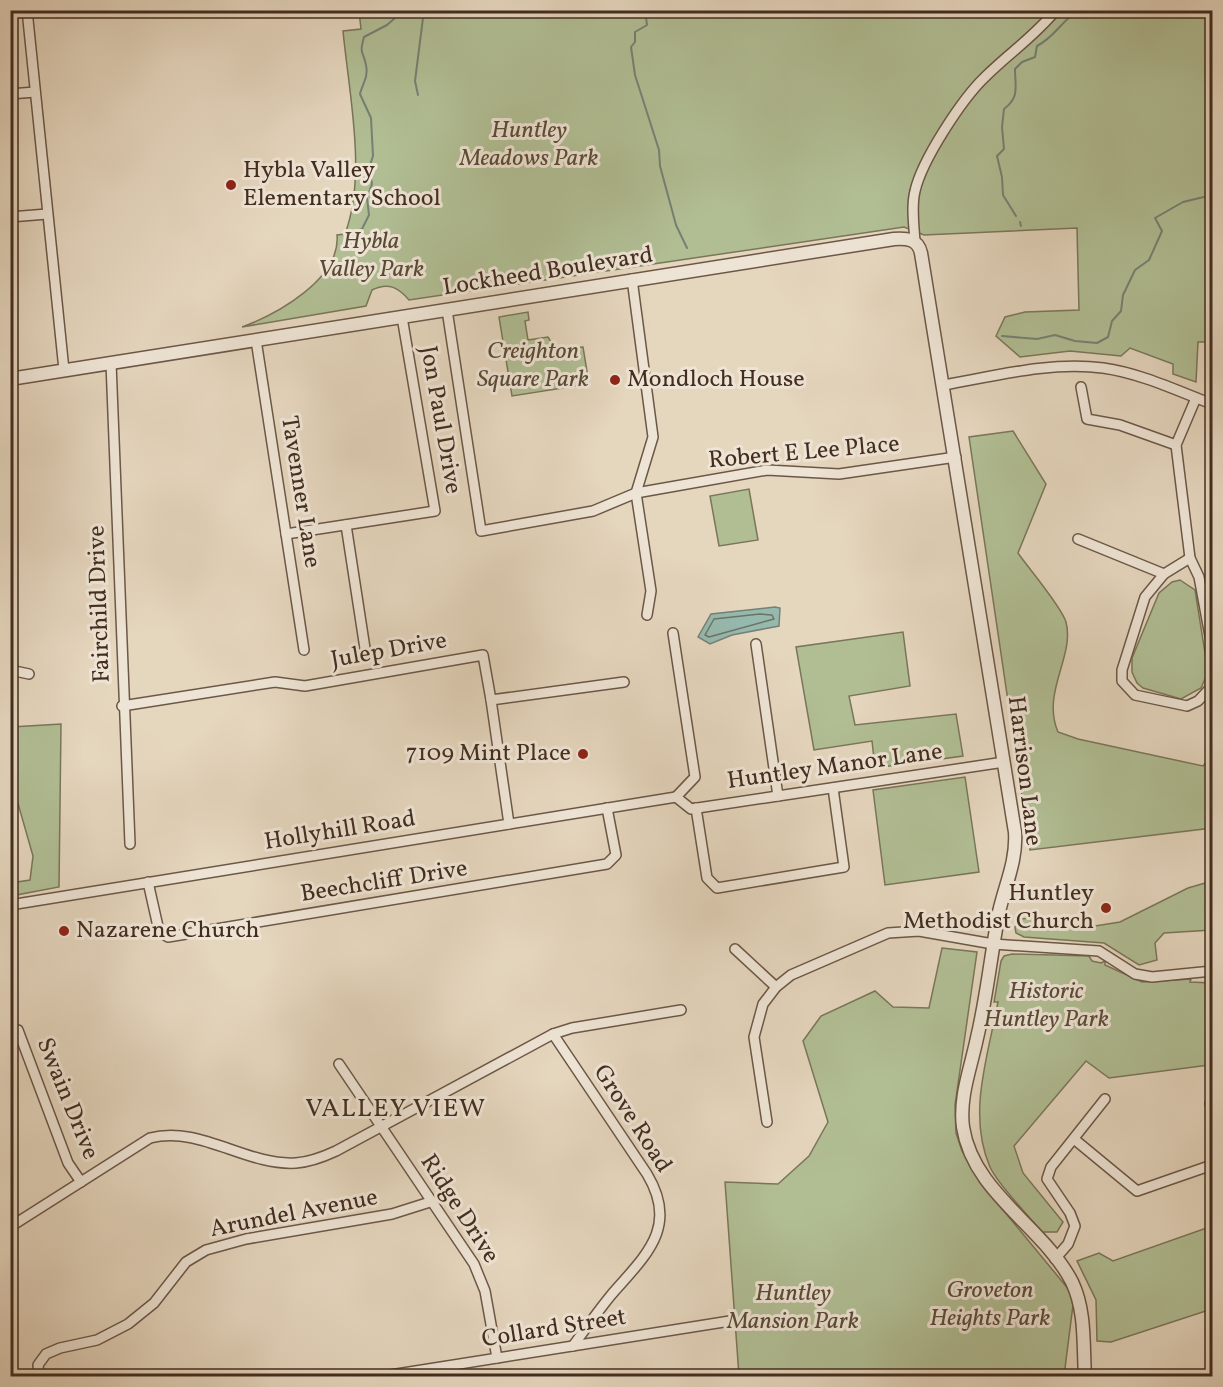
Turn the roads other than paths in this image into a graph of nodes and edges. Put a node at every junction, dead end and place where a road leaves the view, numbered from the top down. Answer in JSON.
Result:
{"nodes":[{"id":1,"x":27,"y":10,"type":"edge"},
{"id":2,"x":1056,"y":10,"type":"edge"},
{"id":3,"x":35,"y":92,"type":"junction"},
{"id":4,"x":10,"y":94,"type":"edge"},
{"id":5,"x":47,"y":214,"type":"junction"},
{"id":6,"x":10,"y":217,"type":"edge"},
{"id":7,"x":915,"y":242,"type":"junction"},
{"id":8,"x":632,"y":279,"type":"junction"},
{"id":9,"x":447,"y":310,"type":"junction"},
{"id":10,"x":402,"y":317,"type":"junction"},
{"id":11,"x":256,"y":340,"type":"junction"},
{"id":12,"x":111,"y":363,"type":"junction"},
{"id":13,"x":64,"y":370,"type":"junction"},
{"id":14,"x":10,"y":379,"type":"edge"},
{"id":15,"x":944,"y":385,"type":"junction"},
{"id":16,"x":1081,"y":387,"type":"dead end"},
{"id":17,"x":1196,"y":398,"type":"junction"},
{"id":18,"x":1212,"y":404,"type":"edge"},
{"id":19,"x":1176,"y":445,"type":"junction"},
{"id":20,"x":956,"y":457,"type":"junction"},
{"id":21,"x":636,"y":494,"type":"junction"},
{"id":22,"x":346,"y":525,"type":"junction"},
{"id":23,"x":286,"y":534,"type":"junction"},
{"id":24,"x":1078,"y":539,"type":"dead end"},
{"id":25,"x":1190,"y":558,"type":"junction"},
{"id":26,"x":1164,"y":574,"type":"junction"},
{"id":27,"x":647,"y":615,"type":"dead end"},
{"id":28,"x":673,"y":633,"type":"dead end"},
{"id":29,"x":756,"y":644,"type":"dead end"},
{"id":30,"x":1212,"y":647,"type":"edge"},
{"id":31,"x":304,"y":650,"type":"dead end"},
{"id":32,"x":366,"y":655,"type":"dead end"},
{"id":33,"x":10,"y":670,"type":"edge"},
{"id":34,"x":29,"y":674,"type":"dead end"},
{"id":35,"x":624,"y":682,"type":"dead end"},
{"id":36,"x":1212,"y":686,"type":"edge"},
{"id":37,"x":491,"y":700,"type":"junction"},
{"id":38,"x":122,"y":706,"type":"junction"},
{"id":39,"x":1004,"y":762,"type":"junction"},
{"id":40,"x":833,"y":788,"type":"junction"},
{"id":41,"x":778,"y":796,"type":"junction"},
{"id":42,"x":676,"y":797,"type":"junction"},
{"id":43,"x":607,"y":808,"type":"junction"},
{"id":44,"x":696,"y":808,"type":"junction"},
{"id":45,"x":509,"y":824,"type":"junction"},
{"id":46,"x":130,"y":844,"type":"dead end"},
{"id":47,"x":148,"y":882,"type":"junction"},
{"id":48,"x":10,"y":904,"type":"edge"},
{"id":49,"x":993,"y":944,"type":"junction"},
{"id":50,"x":735,"y":949,"type":"dead end"},
{"id":51,"x":1212,"y":971,"type":"edge"},
{"id":52,"x":776,"y":987,"type":"junction"},
{"id":53,"x":681,"y":1010,"type":"dead end"},
{"id":54,"x":18,"y":1030,"type":"dead end"},
{"id":55,"x":553,"y":1034,"type":"junction"},
{"id":56,"x":339,"y":1064,"type":"dead end"},
{"id":57,"x":1105,"y":1099,"type":"dead end"},
{"id":58,"x":767,"y":1122,"type":"dead end"},
{"id":59,"x":381,"y":1126,"type":"junction"},
{"id":60,"x":1074,"y":1139,"type":"junction"},
{"id":61,"x":1212,"y":1165,"type":"edge"},
{"id":62,"x":81,"y":1182,"type":"junction"},
{"id":63,"x":430,"y":1202,"type":"junction"},
{"id":64,"x":10,"y":1227,"type":"edge"},
{"id":65,"x":1055,"y":1259,"type":"junction"},
{"id":66,"x":730,"y":1321,"type":"dead end"},
{"id":67,"x":573,"y":1346,"type":"junction"},
{"id":68,"x":496,"y":1358,"type":"junction"},
{"id":69,"x":39,"y":1377,"type":"edge"},
{"id":70,"x":384,"y":1377,"type":"edge"},
{"id":71,"x":1084,"y":1377,"type":"edge"}],
"edges":[{"from":1,"to":3,"type":"street"},
{"from":2,"to":7,"type":"street"},
{"from":3,"to":4,"type":"street"},
{"from":3,"to":5,"type":"street"},
{"from":5,"to":6,"type":"street"},
{"from":5,"to":13,"type":"street"},
{"from":7,"to":8,"type":"street","name":"Lockheed Boulevard"},
{"from":7,"to":15,"type":"street","name":"Harrison Lane"},
{"from":8,"to":9,"type":"street","name":"Lockheed Boulevard"},
{"from":8,"to":21,"type":"street"},
{"from":9,"to":10,"type":"street","name":"Lockheed Boulevard"},
{"from":9,"to":21,"type":"street","name":"Robert E Lee Place"},
{"from":10,"to":11,"type":"street","name":"Lockheed Boulevard"},
{"from":10,"to":22,"type":"street","name":"Jon Paul Drive"},
{"from":11,"to":12,"type":"street","name":"Lockheed Boulevard"},
{"from":11,"to":23,"type":"street","name":"Tavenner Lane"},
{"from":12,"to":13,"type":"street","name":"Lockheed Boulevard"},
{"from":12,"to":38,"type":"street","name":"Fairchild Drive"},
{"from":13,"to":14,"type":"street","name":"Lockheed Boulevard"},
{"from":15,"to":17,"type":"street"},
{"from":15,"to":20,"type":"street","name":"Harrison Lane"},
{"from":16,"to":19,"type":"street"},
{"from":17,"to":18,"type":"street"},
{"from":17,"to":19,"type":"street"},
{"from":19,"to":25,"type":"street"},
{"from":20,"to":21,"type":"street","name":"Robert E Lee Place"},
{"from":20,"to":39,"type":"street","name":"Harrison Lane"},
{"from":21,"to":27,"type":"street"},
{"from":22,"to":23,"type":"street","name":"Jon Paul Drive"},
{"from":22,"to":32,"type":"street"},
{"from":23,"to":31,"type":"street","name":"Tavenner Lane"},
{"from":24,"to":26,"type":"street"},
{"from":25,"to":26,"type":"street"},
{"from":25,"to":30,"type":"street"},
{"from":26,"to":36,"type":"street"},
{"from":28,"to":42,"type":"street"},
{"from":29,"to":41,"type":"street"},
{"from":33,"to":34,"type":"street"},
{"from":35,"to":37,"type":"street"},
{"from":37,"to":38,"type":"street","name":"Julep Drive"},
{"from":37,"to":45,"type":"street"},
{"from":38,"to":46,"type":"street","name":"Fairchild Drive"},
{"from":39,"to":40,"type":"street","name":"Huntley Manor Lane"},
{"from":39,"to":49,"type":"street","name":"Harrison Lane"},
{"from":40,"to":41,"type":"street","name":"Huntley Manor Lane"},
{"from":40,"to":44,"type":"street"},
{"from":41,"to":44,"type":"street","name":"Huntley Manor Lane"},
{"from":42,"to":43,"type":"street","name":"Hollyhill Road"},
{"from":42,"to":44,"type":"street","name":"Huntley Manor Lane"},
{"from":43,"to":45,"type":"street","name":"Hollyhill Road"},
{"from":43,"to":47,"type":"street","name":"Beechcliff Drive"},
{"from":45,"to":47,"type":"street","name":"Hollyhill Road"},
{"from":47,"to":48,"type":"street","name":"Hollyhill Road"},
{"from":49,"to":51,"type":"street"},
{"from":49,"to":52,"type":"street"},
{"from":49,"to":65,"type":"street","name":"Harrison Lane"},
{"from":50,"to":52,"type":"street"},
{"from":52,"to":58,"type":"street"},
{"from":53,"to":55,"type":"street"},
{"from":54,"to":62,"type":"street","name":"Swain Drive"},
{"from":55,"to":59,"type":"street"},
{"from":55,"to":67,"type":"street","name":"Grove Road"},
{"from":56,"to":59,"type":"street","name":"Ridge Drive"},
{"from":57,"to":60,"type":"street"},
{"from":59,"to":62,"type":"street"},
{"from":59,"to":63,"type":"street","name":"Ridge Drive"},
{"from":60,"to":61,"type":"street"},
{"from":60,"to":65,"type":"street"},
{"from":62,"to":64,"type":"street"},
{"from":63,"to":68,"type":"street","name":"Ridge Drive"},
{"from":63,"to":69,"type":"street","name":"Arundel Avenue"},
{"from":65,"to":71,"type":"street","name":"Harrison Lane"},
{"from":66,"to":67,"type":"street","name":"Collard Street"},
{"from":67,"to":68,"type":"street","name":"Collard Street"},
{"from":68,"to":70,"type":"street","name":"Collard Street"}]}
